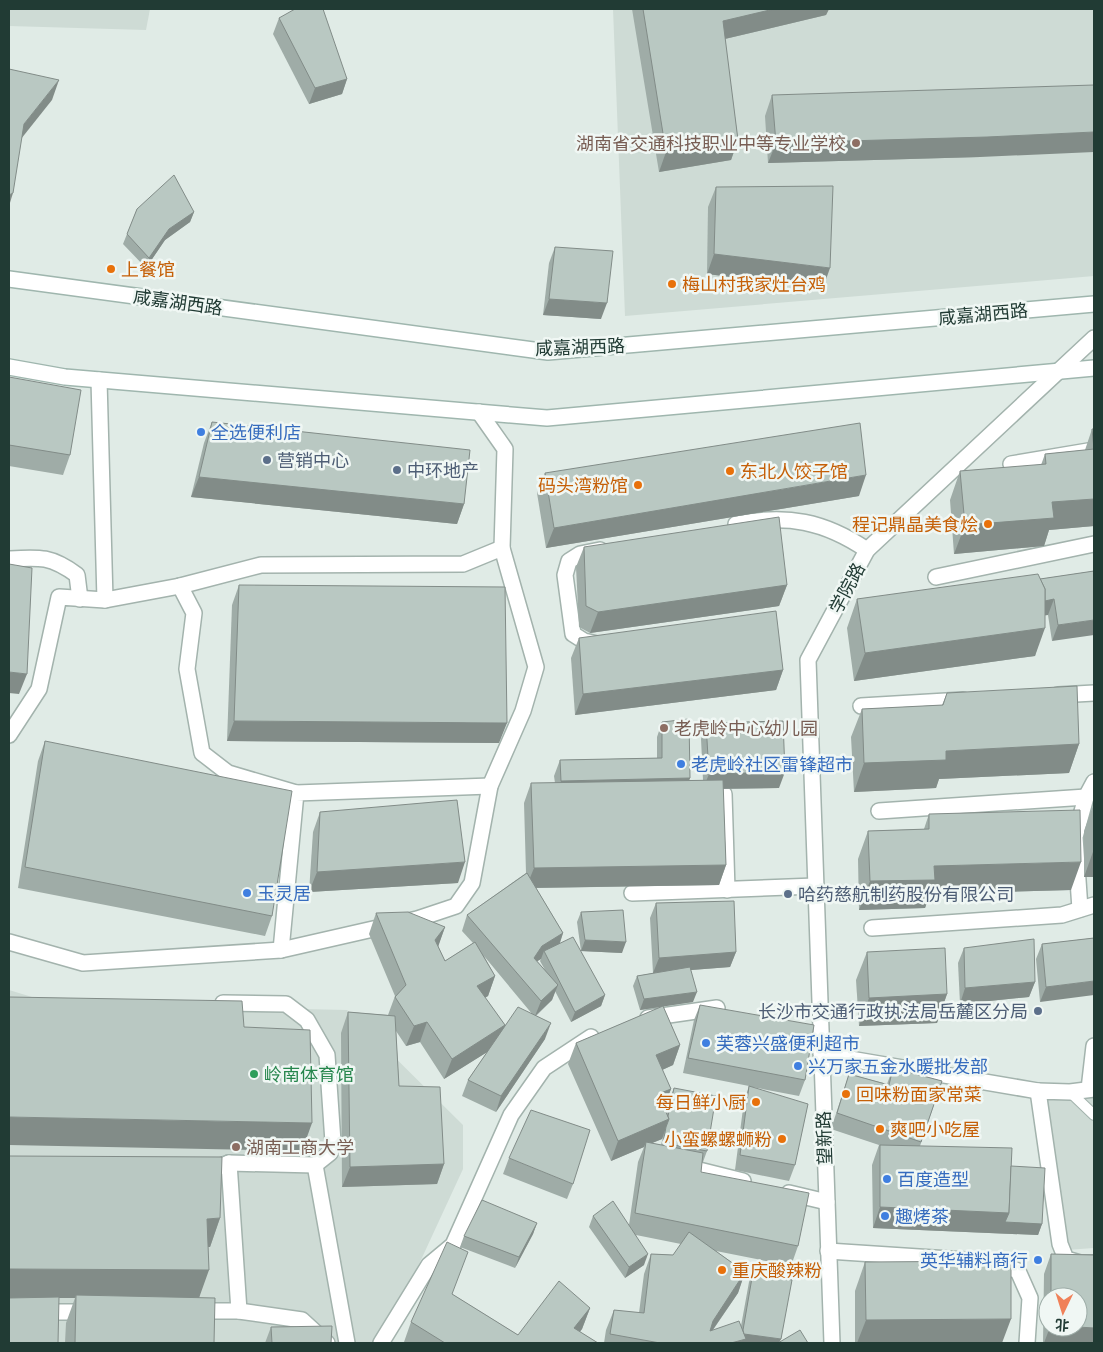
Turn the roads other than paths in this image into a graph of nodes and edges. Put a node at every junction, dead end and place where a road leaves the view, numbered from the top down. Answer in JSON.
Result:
{"nodes":[{"id":1,"x":9,"y":279,"type":"edge"},
{"id":2,"x":1094,"y":304,"type":"edge"},
{"id":3,"x":1094,"y":338,"type":"edge"},
{"id":4,"x":9,"y":367,"type":"edge"},
{"id":5,"x":1094,"y":368,"type":"edge"},
{"id":6,"x":1058,"y":372,"type":"junction"},
{"id":7,"x":99,"y":380,"type":"junction"},
{"id":8,"x":478,"y":412,"type":"junction"},
{"id":9,"x":1094,"y":450,"type":"edge"},
{"id":10,"x":1012,"y":464,"type":"dead end"},
{"id":11,"x":716,"y":528,"type":"edge"},
{"id":12,"x":1094,"y":544,"type":"edge"},
{"id":13,"x":619,"y":546,"type":"edge"},
{"id":14,"x":502,"y":548,"type":"junction"},
{"id":15,"x":867,"y":550,"type":"junction"},
{"id":16,"x":9,"y":559,"type":"edge"},
{"id":17,"x":936,"y":578,"type":"dead end"},
{"id":18,"x":180,"y":586,"type":"junction"},
{"id":19,"x":80,"y":599,"type":"junction"},
{"id":20,"x":105,"y":600,"type":"junction"},
{"id":21,"x":609,"y":643,"type":"edge"},
{"id":22,"x":1094,"y":693,"type":"edge"},
{"id":23,"x":1046,"y":696,"type":"edge"},
{"id":24,"x":978,"y":700,"type":"edge"},
{"id":25,"x":861,"y":706,"type":"dead end"},
{"id":26,"x":9,"y":735,"type":"edge"},
{"id":27,"x":1094,"y":782,"type":"edge"},
{"id":28,"x":490,"y":786,"type":"junction"},
{"id":29,"x":296,"y":794,"type":"junction"},
{"id":30,"x":724,"y":794,"type":"edge"},
{"id":31,"x":1086,"y":797,"type":"junction"},
{"id":32,"x":879,"y":812,"type":"dead end"},
{"id":33,"x":815,"y":886,"type":"junction"},
{"id":34,"x":726,"y":890,"type":"junction"},
{"id":35,"x":632,"y":893,"type":"dead end"},
{"id":36,"x":1087,"y":907,"type":"edge"},
{"id":37,"x":872,"y":928,"type":"dead end"},
{"id":38,"x":817,"y":932,"type":"joint"},
{"id":39,"x":9,"y":942,"type":"edge"},
{"id":40,"x":281,"y":950,"type":"junction"},
{"id":41,"x":207,"y":1003,"type":"edge"},
{"id":42,"x":734,"y":1012,"type":"edge"},
{"id":43,"x":636,"y":1022,"type":"edge"},
{"id":44,"x":802,"y":1029,"type":"edge"},
{"id":45,"x":609,"y":1031,"type":"edge"},
{"id":46,"x":821,"y":1033,"type":"junction"},
{"id":47,"x":1094,"y":1046,"type":"edge"},
{"id":48,"x":821,"y":1054,"type":"junction"},
{"id":49,"x":1092,"y":1089,"type":"edge"},
{"id":50,"x":1038,"y":1091,"type":"junction"},
{"id":51,"x":1070,"y":1092,"type":"junction"},
{"id":52,"x":1094,"y":1115,"type":"edge"},
{"id":53,"x":670,"y":1163,"type":"edge"},
{"id":54,"x":229,"y":1164,"type":"junction"},
{"id":55,"x":315,"y":1165,"type":"junction"},
{"id":56,"x":184,"y":1168,"type":"edge"},
{"id":57,"x":753,"y":1184,"type":"edge"},
{"id":58,"x":772,"y":1188,"type":"edge"},
{"id":59,"x":827,"y":1202,"type":"junction"},
{"id":60,"x":828,"y":1251,"type":"junction"},
{"id":61,"x":1094,"y":1263,"type":"edge"},
{"id":62,"x":182,"y":1311,"type":"edge"},
{"id":63,"x":240,"y":1311,"type":"junction"},
{"id":64,"x":9,"y":1312,"type":"edge"},
{"id":65,"x":105,"y":1312,"type":"edge"},
{"id":66,"x":328,"y":1343,"type":"edge"},
{"id":67,"x":347,"y":1343,"type":"edge"},
{"id":68,"x":381,"y":1343,"type":"edge"},
{"id":69,"x":832,"y":1343,"type":"edge"},
{"id":70,"x":1027,"y":1343,"type":"edge"}],
"edges":[{"from":1,"to":2,"type":"street","name":"咸嘉湖西路"},
{"from":3,"to":6,"type":"street","name":"学院路"},
{"from":4,"to":7,"type":"street"},
{"from":5,"to":6,"type":"street"},
{"from":6,"to":8,"type":"street"},
{"from":6,"to":15,"type":"street","name":"学院路"},
{"from":7,"to":8,"type":"street"},
{"from":7,"to":20,"type":"street"},
{"from":8,"to":14,"type":"street"},
{"from":9,"to":10,"type":"street"},
{"from":11,"to":15,"type":"street"},
{"from":12,"to":17,"type":"street"},
{"from":13,"to":21,"type":"street"},
{"from":14,"to":18,"type":"street"},
{"from":14,"to":28,"type":"street"},
{"from":15,"to":33,"type":"street","name":"学院路"},
{"from":16,"to":19,"type":"street"},
{"from":18,"to":20,"type":"street"},
{"from":18,"to":29,"type":"street"},
{"from":19,"to":20,"type":"street"},
{"from":19,"to":26,"type":"street"},
{"from":22,"to":23,"type":"street"},
{"from":24,"to":25,"type":"street"},
{"from":27,"to":31,"type":"street"},
{"from":28,"to":29,"type":"street"},
{"from":28,"to":40,"type":"street"},
{"from":29,"to":40,"type":"street"},
{"from":30,"to":34,"type":"street"},
{"from":31,"to":32,"type":"street"},
{"from":31,"to":36,"type":"street"},
{"from":33,"to":34,"type":"street"},
{"from":33,"to":38,"type":"street","name":"学院路"},
{"from":34,"to":35,"type":"street"},
{"from":36,"to":37,"type":"street"},
{"from":38,"to":46,"type":"street","name":"望新路"},
{"from":39,"to":40,"type":"street"},
{"from":41,"to":55,"type":"street"},
{"from":42,"to":43,"type":"street"},
{"from":44,"to":46,"type":"street"},
{"from":45,"to":68,"type":"street"},
{"from":46,"to":48,"type":"street","name":"望新路"},
{"from":47,"to":49,"type":"street"},
{"from":48,"to":50,"type":"street"},
{"from":48,"to":59,"type":"street","name":"望新路"},
{"from":49,"to":51,"type":"street"},
{"from":50,"to":51,"type":"street"},
{"from":50,"to":61,"type":"street"},
{"from":51,"to":52,"type":"lane"},
{"from":53,"to":57,"type":"street"},
{"from":54,"to":55,"type":"street"},
{"from":54,"to":56,"type":"street"},
{"from":54,"to":63,"type":"street"},
{"from":55,"to":67,"type":"street"},
{"from":58,"to":59,"type":"street"},
{"from":59,"to":60,"type":"street","name":"望新路"},
{"from":60,"to":69,"type":"street","name":"望新路"},
{"from":60,"to":70,"type":"street"},
{"from":62,"to":63,"type":"street"},
{"from":63,"to":66,"type":"street"},
{"from":64,"to":65,"type":"street"}]}
